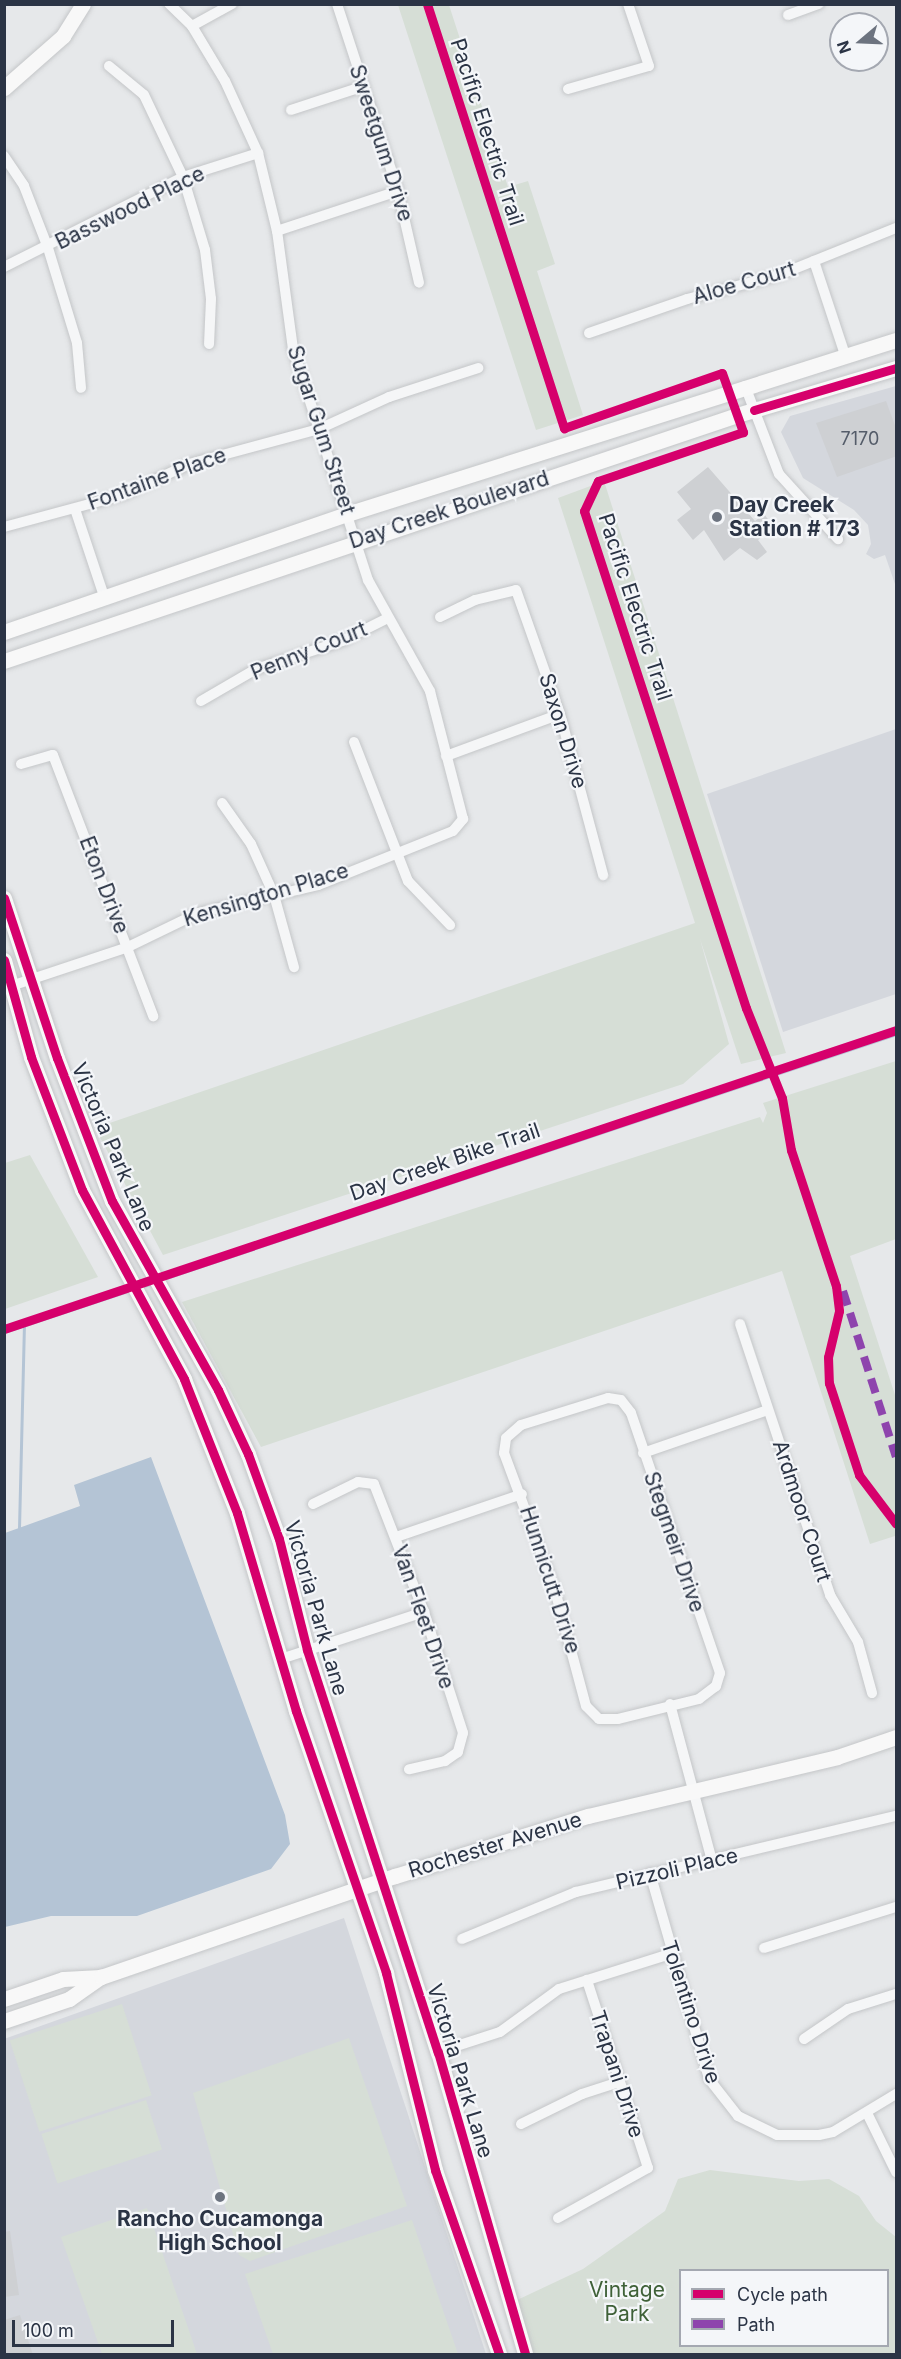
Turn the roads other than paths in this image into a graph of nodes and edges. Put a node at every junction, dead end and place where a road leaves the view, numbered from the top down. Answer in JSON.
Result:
{"nodes":[{"id":1,"x":83,"y":4,"type":"edge"},
{"id":2,"x":169,"y":4,"type":"edge"},
{"id":3,"x":232,"y":4,"type":"edge"},
{"id":4,"x":337,"y":4,"type":"edge"},
{"id":5,"x":628,"y":4,"type":"edge"},
{"id":6,"x":819,"y":4,"type":"edge"},
{"id":7,"x":788,"y":15,"type":"dead end"},
{"id":8,"x":192,"y":26,"type":"junction"},
{"id":9,"x":109,"y":66,"type":"dead end"},
{"id":10,"x":364,"y":86,"type":"junction"},
{"id":11,"x":4,"y":88,"type":"edge"},
{"id":12,"x":568,"y":89,"type":"dead end"},
{"id":13,"x":291,"y":110,"type":"dead end"},
{"id":14,"x":258,"y":153,"type":"junction"},
{"id":15,"x":4,"y":156,"type":"edge"},
{"id":16,"x":183,"y":177,"type":"junction"},
{"id":17,"x":398,"y":191,"type":"junction"},
{"id":18,"x":897,"y":228,"type":"edge"},
{"id":19,"x":277,"y":231,"type":"junction"},
{"id":20,"x":48,"y":248,"type":"junction"},
{"id":21,"x":814,"y":261,"type":"junction"},
{"id":22,"x":4,"y":267,"type":"edge"},
{"id":23,"x":418,"y":283,"type":"dead end"},
{"id":24,"x":589,"y":333,"type":"dead end"},
{"id":25,"x":897,"y":340,"type":"edge"},
{"id":26,"x":209,"y":344,"type":"dead end"},
{"id":27,"x":845,"y":355,"type":"junction"},
{"id":28,"x":478,"y":368,"type":"dead end"},
{"id":29,"x":897,"y":368,"type":"edge"},
{"id":30,"x":745,"y":386,"type":"junction"},
{"id":31,"x":81,"y":388,"type":"dead end"},
{"id":32,"x":754,"y":410,"type":"junction"},
{"id":33,"x":319,"y":429,"type":"junction"},
{"id":34,"x":75,"y":509,"type":"junction"},
{"id":35,"x":347,"y":514,"type":"junction"},
{"id":36,"x":4,"y":527,"type":"edge"},
{"id":37,"x":838,"y":539,"type":"dead end"},
{"id":38,"x":357,"y":541,"type":"junction"},
{"id":39,"x":104,"y":596,"type":"junction"},
{"id":40,"x":440,"y":617,"type":"dead end"},
{"id":41,"x":386,"y":619,"type":"junction"},
{"id":42,"x":4,"y":632,"type":"edge"},
{"id":43,"x":4,"y":661,"type":"edge"},
{"id":44,"x":201,"y":701,"type":"dead end"},
{"id":45,"x":560,"y":714,"type":"junction"},
{"id":46,"x":354,"y":742,"type":"dead end"},
{"id":47,"x":446,"y":756,"type":"junction"},
{"id":48,"x":21,"y":764,"type":"dead end"},
{"id":49,"x":222,"y":803,"type":"dead end"},
{"id":50,"x":459,"y":825,"type":"joint"},
{"id":51,"x":393,"y":852,"type":"junction"},
{"id":52,"x":603,"y":874,"type":"dead end"},
{"id":53,"x":274,"y":895,"type":"junction"},
{"id":54,"x":4,"y":898,"type":"edge"},
{"id":55,"x":450,"y":925,"type":"dead end"},
{"id":56,"x":128,"y":947,"type":"junction"},
{"id":57,"x":4,"y":960,"type":"edge"},
{"id":58,"x":294,"y":967,"type":"dead end"},
{"id":59,"x":32,"y":980,"type":"junction"},
{"id":60,"x":9,"y":987,"type":"edge"},
{"id":61,"x":153,"y":1016,"type":"dead end"},
{"id":62,"x":740,"y":1323,"type":"dead end"},
{"id":63,"x":768,"y":1410,"type":"junction"},
{"id":64,"x":506,"y":1438,"type":"joint"},
{"id":65,"x":643,"y":1453,"type":"junction"},
{"id":66,"x":522,"y":1494,"type":"junction"},
{"id":67,"x":313,"y":1504,"type":"dead end"},
{"id":68,"x":396,"y":1537,"type":"junction"},
{"id":69,"x":424,"y":1612,"type":"junction"},
{"id":70,"x":306,"y":1650,"type":"junction"},
{"id":71,"x":281,"y":1659,"type":"junction"},
{"id":72,"x":872,"y":1693,"type":"dead end"},
{"id":73,"x":670,"y":1704,"type":"junction"},
{"id":74,"x":897,"y":1737,"type":"edge"},
{"id":75,"x":409,"y":1769,"type":"dead end"},
{"id":76,"x":694,"y":1792,"type":"junction"},
{"id":77,"x":897,"y":1816,"type":"edge"},
{"id":78,"x":712,"y":1861,"type":"junction"},
{"id":79,"x":650,"y":1874,"type":"junction"},
{"id":80,"x":381,"y":1880,"type":"junction"},
{"id":81,"x":358,"y":1888,"type":"junction"},
{"id":82,"x":897,"y":1907,"type":"edge"},
{"id":83,"x":462,"y":1939,"type":"dead end"},
{"id":84,"x":764,"y":1948,"type":"dead end"},
{"id":85,"x":670,"y":1954,"type":"junction"},
{"id":86,"x":101,"y":1977,"type":"junction"},
{"id":87,"x":587,"y":1980,"type":"junction"},
{"id":88,"x":897,"y":1994,"type":"edge"},
{"id":89,"x":4,"y":1999,"type":"edge"},
{"id":90,"x":4,"y":2021,"type":"edge"},
{"id":91,"x":804,"y":2039,"type":"dead end"},
{"id":92,"x":438,"y":2052,"type":"junction"},
{"id":93,"x":618,"y":2082,"type":"junction"},
{"id":94,"x":897,"y":2094,"type":"edge"},
{"id":95,"x":867,"y":2113,"type":"junction"},
{"id":96,"x":521,"y":2124,"type":"dead end"},
{"id":97,"x":897,"y":2172,"type":"edge"},
{"id":98,"x":558,"y":2218,"type":"dead end"},
{"id":99,"x":499,"y":2355,"type":"edge"},
{"id":100,"x":525,"y":2355,"type":"edge"}],
"edges":[{"from":1,"to":11,"type":"street"},
{"from":2,"to":8,"type":"street","name":"Sugar Gum Street"},
{"from":3,"to":8,"type":"street"},
{"from":4,"to":10,"type":"street","name":"Sweetgum Drive"},
{"from":5,"to":12,"type":"street"},
{"from":6,"to":7,"type":"street"},
{"from":8,"to":14,"type":"street","name":"Sugar Gum Street"},
{"from":9,"to":16,"type":"street"},
{"from":10,"to":13,"type":"street"},
{"from":10,"to":17,"type":"street","name":"Sweetgum Drive"},
{"from":14,"to":16,"type":"street","name":"Basswood Place"},
{"from":14,"to":19,"type":"street","name":"Sugar Gum Street"},
{"from":15,"to":20,"type":"street"},
{"from":16,"to":20,"type":"street","name":"Basswood Place"},
{"from":16,"to":26,"type":"street"},
{"from":17,"to":19,"type":"street"},
{"from":17,"to":23,"type":"street","name":"Sweetgum Drive"},
{"from":18,"to":21,"type":"street","name":"Aloe Court"},
{"from":19,"to":33,"type":"street","name":"Sugar Gum Street"},
{"from":20,"to":22,"type":"street","name":"Basswood Place"},
{"from":20,"to":31,"type":"street"},
{"from":21,"to":24,"type":"street","name":"Aloe Court"},
{"from":21,"to":27,"type":"street"},
{"from":25,"to":27,"type":"street","name":"Day Creek Boulevard"},
{"from":27,"to":30,"type":"street","name":"Day Creek Boulevard"},
{"from":28,"to":33,"type":"street","name":"Fontaine Place"},
{"from":29,"to":32,"type":"street","name":"Day Creek Boulevard"},
{"from":30,"to":32,"type":"street"},
{"from":30,"to":35,"type":"street","name":"Day Creek Boulevard"},
{"from":32,"to":37,"type":"street"},
{"from":32,"to":38,"type":"street","name":"Day Creek Boulevard"},
{"from":33,"to":34,"type":"street","name":"Fontaine Place"},
{"from":33,"to":35,"type":"street","name":"Sugar Gum Street"},
{"from":34,"to":36,"type":"street","name":"Fontaine Place"},
{"from":34,"to":39,"type":"street"},
{"from":35,"to":38,"type":"street","name":"Sugar Gum Street"},
{"from":35,"to":39,"type":"street","name":"Day Creek Boulevard"},
{"from":38,"to":41,"type":"street","name":"Sugar Gum Street"},
{"from":38,"to":43,"type":"street","name":"Day Creek Boulevard"},
{"from":39,"to":42,"type":"street","name":"Day Creek Boulevard"},
{"from":40,"to":45,"type":"street","name":"Saxon Drive"},
{"from":41,"to":44,"type":"street","name":"Penny Court"},
{"from":41,"to":47,"type":"street","name":"Sugar Gum Street"},
{"from":45,"to":47,"type":"street"},
{"from":45,"to":52,"type":"street","name":"Saxon Drive"},
{"from":46,"to":51,"type":"street"},
{"from":47,"to":50,"type":"street","name":"Sugar Gum Street"},
{"from":48,"to":56,"type":"street","name":"Eton Drive"},
{"from":49,"to":53,"type":"street"},
{"from":50,"to":51,"type":"street","name":"Kensington Place"},
{"from":51,"to":53,"type":"street","name":"Kensington Place"},
{"from":51,"to":55,"type":"street"},
{"from":53,"to":56,"type":"street","name":"Kensington Place"},
{"from":53,"to":58,"type":"street"},
{"from":54,"to":59,"type":"street","name":"Victoria Park Lane"},
{"from":56,"to":59,"type":"street","name":"Kensington Place"},
{"from":56,"to":61,"type":"street","name":"Eton Drive"},
{"from":57,"to":60,"type":"street","name":"Victoria Park Lane"},
{"from":59,"to":60,"type":"street","name":"Kensington Place"},
{"from":59,"to":70,"type":"street","name":"Victoria Park Lane"},
{"from":60,"to":71,"type":"street","name":"Victoria Park Lane"},
{"from":62,"to":63,"type":"street","name":"Ardmoor Court"},
{"from":63,"to":65,"type":"street"},
{"from":63,"to":72,"type":"street","name":"Ardmoor Court"},
{"from":64,"to":65,"type":"street","name":"Stegmeir Drive"},
{"from":64,"to":66,"type":"street","name":"Hunnicutt Drive"},
{"from":65,"to":73,"type":"street","name":"Stegmeir Drive"},
{"from":66,"to":68,"type":"street"},
{"from":66,"to":73,"type":"street","name":"Hunnicutt Drive"},
{"from":67,"to":68,"type":"street","name":"Van Fleet Drive"},
{"from":68,"to":69,"type":"street","name":"Van Fleet Drive"},
{"from":69,"to":70,"type":"street"},
{"from":69,"to":75,"type":"street","name":"Van Fleet Drive"},
{"from":70,"to":71,"type":"street"},
{"from":70,"to":80,"type":"street","name":"Victoria Park Lane"},
{"from":71,"to":81,"type":"street","name":"Victoria Park Lane"},
{"from":73,"to":76,"type":"street"},
{"from":74,"to":76,"type":"street","name":"Rochester Avenue"},
{"from":76,"to":78,"type":"street"},
{"from":76,"to":80,"type":"street","name":"Rochester Avenue"},
{"from":77,"to":78,"type":"street","name":"Pizzoli Place"},
{"from":78,"to":79,"type":"street","name":"Pizzoli Place"},
{"from":79,"to":83,"type":"street","name":"Pizzoli Place"},
{"from":79,"to":85,"type":"street","name":"Tolentino Drive"},
{"from":80,"to":81,"type":"street","name":"Rochester Avenue"},
{"from":80,"to":92,"type":"street","name":"Victoria Park Lane"},
{"from":81,"to":86,"type":"street","name":"Rochester Avenue"},
{"from":81,"to":99,"type":"street","name":"Victoria Park Lane"},
{"from":82,"to":84,"type":"street"},
{"from":85,"to":87,"type":"street"},
{"from":85,"to":95,"type":"street","name":"Tolentino Drive"},
{"from":86,"to":89,"type":"street","name":"Rochester Avenue"},
{"from":86,"to":90,"type":"street","name":"Rochester Avenue"},
{"from":87,"to":92,"type":"street"},
{"from":87,"to":93,"type":"street","name":"Trapani Drive"},
{"from":88,"to":91,"type":"street"},
{"from":92,"to":100,"type":"street","name":"Victoria Park Lane"},
{"from":93,"to":96,"type":"street"},
{"from":93,"to":98,"type":"street","name":"Trapani Drive"},
{"from":94,"to":95,"type":"street"},
{"from":95,"to":97,"type":"street"}]}
